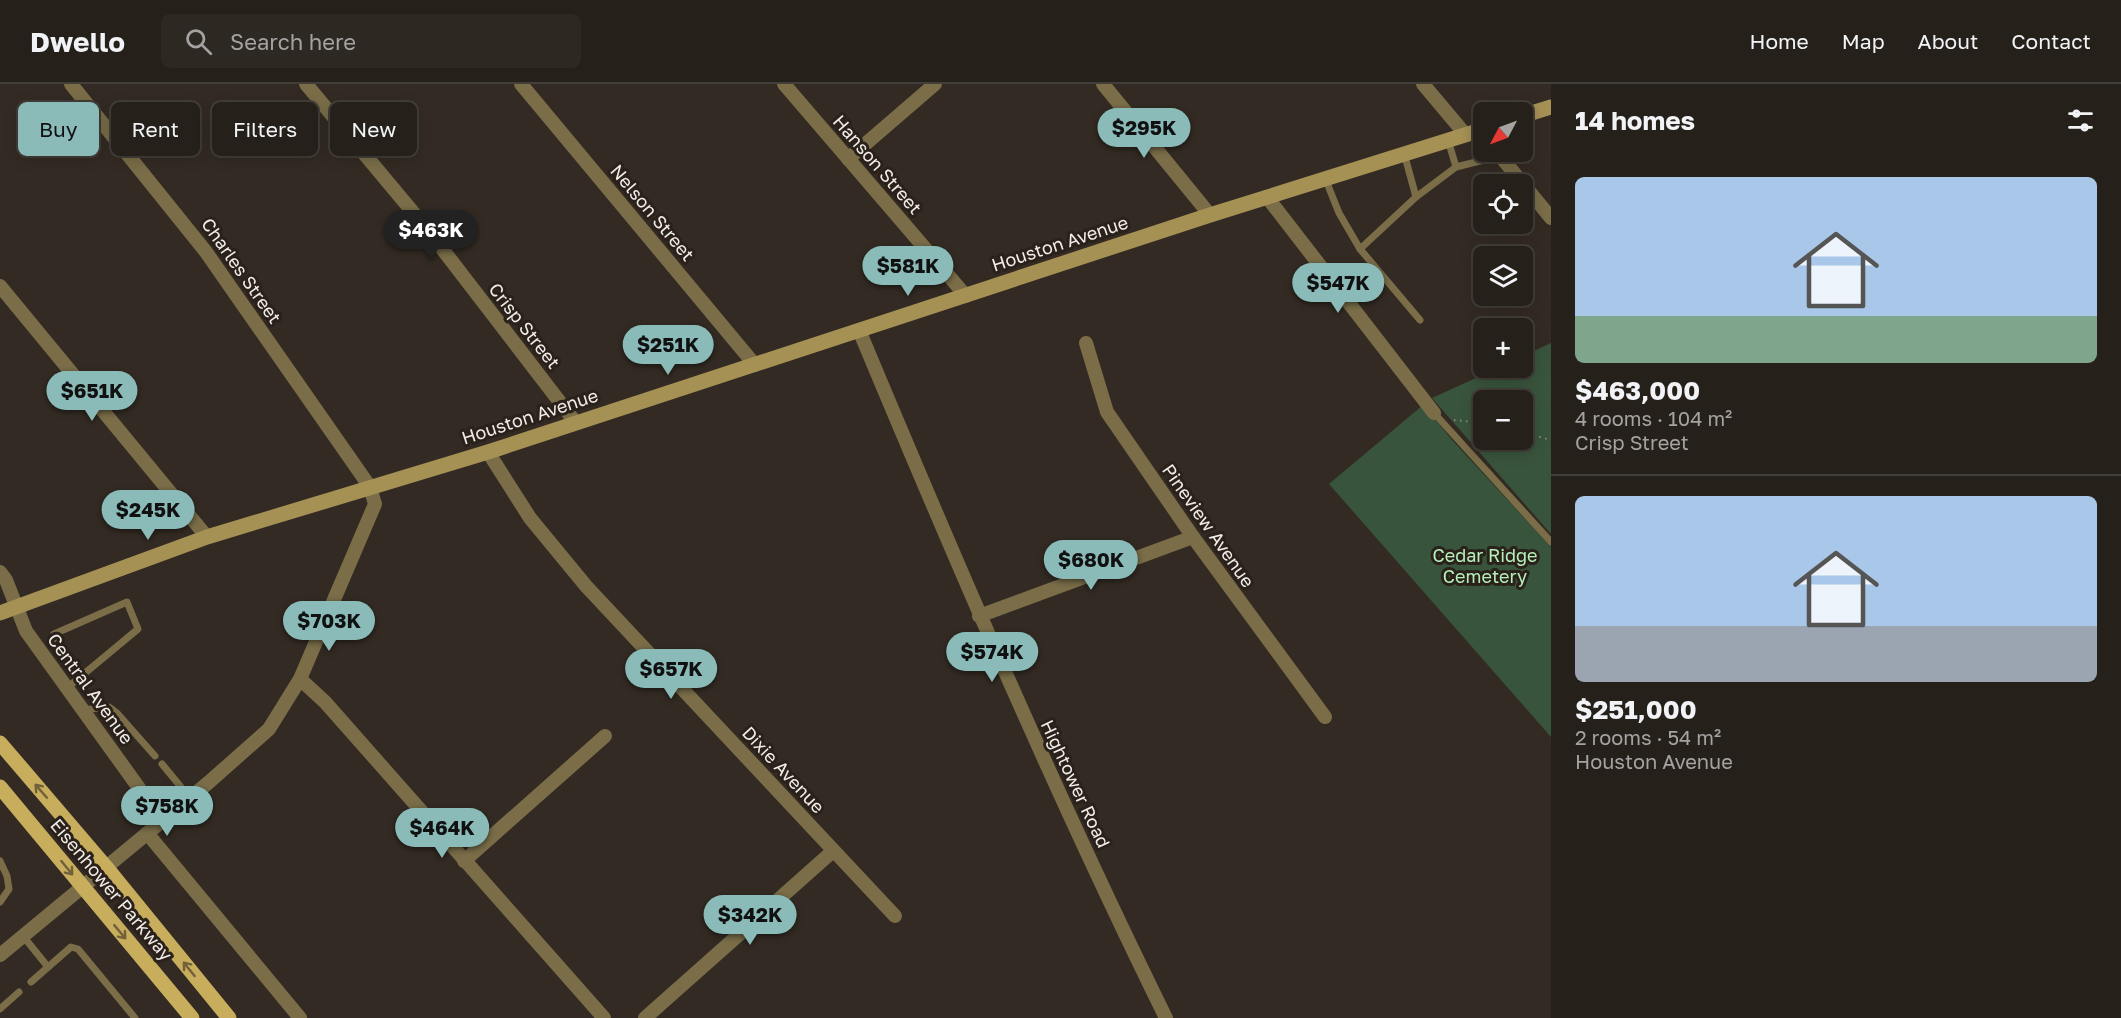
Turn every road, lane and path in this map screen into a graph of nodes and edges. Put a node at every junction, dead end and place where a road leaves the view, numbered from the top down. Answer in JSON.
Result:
{"nodes":[{"id":1,"x":71,"y":84,"type":"edge"},
{"id":2,"x":306,"y":84,"type":"edge"},
{"id":3,"x":520,"y":84,"type":"edge"},
{"id":4,"x":784,"y":84,"type":"edge"},
{"id":5,"x":935,"y":84,"type":"edge"},
{"id":6,"x":1102,"y":84,"type":"edge"},
{"id":7,"x":1423,"y":84,"type":"edge"},
{"id":8,"x":1551,"y":107,"type":"edge"},
{"id":9,"x":1533,"y":113,"type":"edge"},
{"id":10,"x":1473,"y":128,"type":"edge"},
{"id":11,"x":1473,"y":133,"type":"edge"},
{"id":12,"x":1448,"y":140,"type":"junction"},
{"id":13,"x":1404,"y":152,"type":"junction"},
{"id":14,"x":848,"y":159,"type":"junction"},
{"id":15,"x":1473,"y":162,"type":"edge"},
{"id":16,"x":1505,"y":162,"type":"edge"},
{"id":17,"x":1456,"y":167,"type":"junction"},
{"id":18,"x":1325,"y":178,"type":"junction"},
{"id":19,"x":1267,"y":197,"type":"junction"},
{"id":20,"x":1416,"y":197,"type":"junction"},
{"id":21,"x":1210,"y":215,"type":"junction"},
{"id":22,"x":1551,"y":218,"type":"edge"},
{"id":23,"x":1360,"y":249,"type":"junction"},
{"id":24,"x":0,"y":286,"type":"edge"},
{"id":25,"x":966,"y":296,"type":"junction"},
{"id":26,"x":1420,"y":320,"type":"dead end"},
{"id":27,"x":859,"y":330,"type":"junction"},
{"id":28,"x":1086,"y":343,"type":"dead end"},
{"id":29,"x":755,"y":365,"type":"junction"},
{"id":30,"x":1438,"y":417,"type":"junction"},
{"id":31,"x":1473,"y":421,"type":"edge"},
{"id":32,"x":576,"y":423,"type":"junction"},
{"id":33,"x":1533,"y":435,"type":"edge"},
{"id":34,"x":1551,"y":440,"type":"edge"},
{"id":35,"x":488,"y":452,"type":"junction"},
{"id":36,"x":370,"y":487,"type":"junction"},
{"id":37,"x":207,"y":537,"type":"junction"},
{"id":38,"x":1193,"y":537,"type":"junction"},
{"id":39,"x":1551,"y":542,"type":"edge"},
{"id":40,"x":0,"y":572,"type":"edge"},
{"id":41,"x":16,"y":605,"type":"junction"},
{"id":42,"x":0,"y":613,"type":"edge"},
{"id":43,"x":979,"y":616,"type":"junction"},
{"id":44,"x":300,"y":679,"type":"junction"},
{"id":45,"x":72,"y":683,"type":"junction"},
{"id":46,"x":82,"y":710,"type":"junction"},
{"id":47,"x":1325,"y":717,"type":"dead end"},
{"id":48,"x":605,"y":736,"type":"dead end"},
{"id":49,"x":0,"y":743,"type":"edge"},
{"id":50,"x":155,"y":756,"type":"dead end"},
{"id":51,"x":162,"y":764,"type":"dead end"},
{"id":52,"x":0,"y":787,"type":"edge"},
{"id":53,"x":190,"y":798,"type":"junction"},
{"id":54,"x":162,"y":820,"type":"junction"},
{"id":55,"x":147,"y":833,"type":"junction"},
{"id":56,"x":833,"y":851,"type":"junction"},
{"id":57,"x":0,"y":861,"type":"edge"},
{"id":58,"x":464,"y":861,"type":"junction"},
{"id":59,"x":106,"y":867,"type":"junction"},
{"id":60,"x":82,"y":887,"type":"junction"},
{"id":61,"x":0,"y":902,"type":"edge"},
{"id":62,"x":895,"y":916,"type":"dead end"},
{"id":63,"x":23,"y":936,"type":"junction"},
{"id":64,"x":0,"y":955,"type":"edge"},
{"id":65,"x":48,"y":967,"type":"junction"},
{"id":66,"x":31,"y":982,"type":"dead end"},
{"id":67,"x":19,"y":992,"type":"dead end"},
{"id":68,"x":0,"y":1009,"type":"edge"},
{"id":69,"x":135,"y":1018,"type":"edge"},
{"id":70,"x":192,"y":1018,"type":"edge"},
{"id":71,"x":229,"y":1018,"type":"edge"},
{"id":72,"x":300,"y":1018,"type":"edge"},
{"id":73,"x":604,"y":1018,"type":"edge"},
{"id":74,"x":645,"y":1018,"type":"edge"},
{"id":75,"x":1166,"y":1018,"type":"edge"}],
"edges":[{"from":1,"to":36,"type":"street","name":"Charles Street"},
{"from":2,"to":32,"type":"street","name":"Crisp Street"},
{"from":3,"to":29,"type":"street","name":"Nelson Street"},
{"from":4,"to":14,"type":"street","name":"Hanson Street"},
{"from":5,"to":14,"type":"street"},
{"from":6,"to":21,"type":"street"},
{"from":7,"to":10,"type":"street"},
{"from":8,"to":9,"type":"street"},
{"from":11,"to":12,"type":"street","name":"Houston Avenue"},
{"from":12,"to":13,"type":"street","name":"Houston Avenue"},
{"from":12,"to":17,"type":"lane"},
{"from":13,"to":18,"type":"street","name":"Houston Avenue"},
{"from":13,"to":20,"type":"lane"},
{"from":14,"to":25,"type":"street","name":"Hanson Street"},
{"from":15,"to":17,"type":"lane"},
{"from":16,"to":22,"type":"street"},
{"from":17,"to":20,"type":"lane"},
{"from":18,"to":19,"type":"street","name":"Houston Avenue"},
{"from":18,"to":23,"type":"lane"},
{"from":19,"to":21,"type":"street","name":"Houston Avenue"},
{"from":19,"to":30,"type":"street"},
{"from":20,"to":23,"type":"lane"},
{"from":21,"to":25,"type":"street","name":"Houston Avenue"},
{"from":23,"to":26,"type":"lane"},
{"from":24,"to":37,"type":"street"},
{"from":25,"to":27,"type":"street","name":"Houston Avenue"},
{"from":27,"to":29,"type":"street","name":"Houston Avenue"},
{"from":27,"to":43,"type":"street","name":"Hightower Road"},
{"from":28,"to":38,"type":"street","name":"Pineview Avenue"},
{"from":29,"to":32,"type":"street","name":"Houston Avenue"},
{"from":30,"to":31,"type":"path"},
{"from":30,"to":39,"type":"lane"},
{"from":32,"to":35,"type":"street","name":"Houston Avenue"},
{"from":33,"to":34,"type":"path"},
{"from":35,"to":36,"type":"street","name":"Houston Avenue"},
{"from":35,"to":56,"type":"street","name":"Dixie Avenue"},
{"from":36,"to":37,"type":"street","name":"Houston Avenue"},
{"from":36,"to":44,"type":"street"},
{"from":37,"to":41,"type":"street","name":"Houston Avenue"},
{"from":38,"to":43,"type":"street"},
{"from":38,"to":47,"type":"street","name":"Pineview Avenue"},
{"from":40,"to":41,"type":"street","name":"Central Avenue"},
{"from":41,"to":42,"type":"street","name":"Houston Avenue"},
{"from":41,"to":45,"type":"street","name":"Central Avenue"},
{"from":43,"to":75,"type":"street","name":"Hightower Road"},
{"from":44,"to":53,"type":"street"},
{"from":44,"to":58,"type":"street"},
{"from":45,"to":45,"type":"lane"},
{"from":45,"to":46,"type":"street","name":"Central Avenue"},
{"from":46,"to":50,"type":"lane"},
{"from":46,"to":54,"type":"street","name":"Central Avenue"},
{"from":48,"to":58,"type":"street"},
{"from":59,"to":49,"type":"main road","name":"Eisenhower Parkway","one_way":true},
{"from":51,"to":53,"type":"lane"},
{"from":52,"to":60,"type":"main road","name":"Eisenhower Parkway","one_way":true},
{"from":53,"to":54,"type":"street"},
{"from":54,"to":55,"type":"street"},
{"from":55,"to":59,"type":"street"},
{"from":55,"to":72,"type":"street"},
{"from":56,"to":62,"type":"street","name":"Dixie Avenue"},
{"from":56,"to":74,"type":"street"},
{"from":57,"to":61,"type":"lane"},
{"from":58,"to":73,"type":"street"},
{"from":59,"to":60,"type":"street"},
{"from":71,"to":59,"type":"main road","name":"Eisenhower Parkway","one_way":true},
{"from":60,"to":63,"type":"street"},
{"from":60,"to":70,"type":"main road","name":"Eisenhower Parkway","one_way":true},
{"from":63,"to":64,"type":"street"},
{"from":63,"to":65,"type":"lane"},
{"from":65,"to":66,"type":"lane"},
{"from":65,"to":69,"type":"lane"},
{"from":67,"to":68,"type":"lane"}]}
